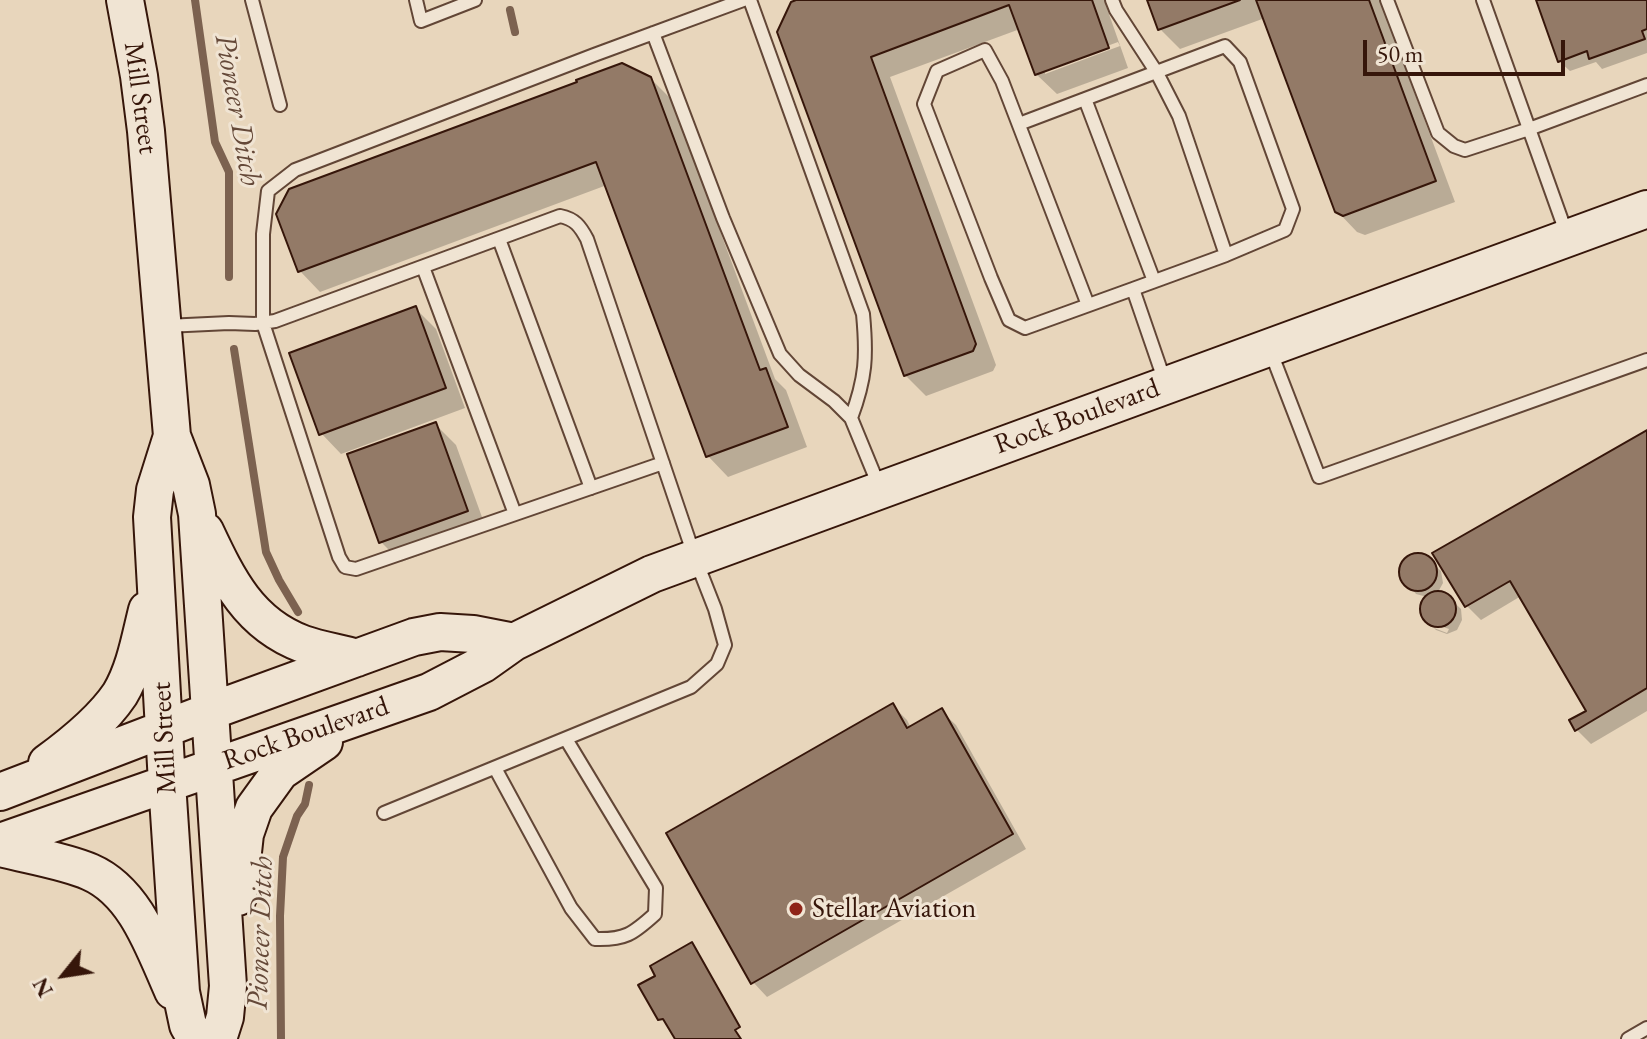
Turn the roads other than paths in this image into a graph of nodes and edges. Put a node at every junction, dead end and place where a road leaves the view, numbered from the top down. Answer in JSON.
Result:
{"nodes":[{"id":1,"x":125,"y":0,"type":"edge"},
{"id":2,"x":252,"y":0,"type":"edge"},
{"id":3,"x":416,"y":0,"type":"edge"},
{"id":4,"x":475,"y":0,"type":"edge"},
{"id":5,"x":743,"y":0,"type":"edge"},
{"id":6,"x":750,"y":0,"type":"edge"},
{"id":7,"x":1112,"y":0,"type":"edge"},
{"id":8,"x":1387,"y":0,"type":"edge"},
{"id":9,"x":1483,"y":0,"type":"edge"},
{"id":10,"x":653,"y":33,"type":"junction"},
{"id":11,"x":1157,"y":73,"type":"junction"},
{"id":12,"x":1647,"y":85,"type":"edge"},
{"id":13,"x":1085,"y":99,"type":"junction"},
{"id":14,"x":280,"y":105,"type":"dead end"},
{"id":15,"x":1019,"y":124,"type":"junction"},
{"id":16,"x":1529,"y":129,"type":"junction"},
{"id":17,"x":1647,"y":209,"type":"edge"},
{"id":18,"x":1569,"y":238,"type":"junction"},
{"id":19,"x":499,"y":239,"type":"junction"},
{"id":20,"x":1226,"y":255,"type":"junction"},
{"id":21,"x":423,"y":267,"type":"junction"},
{"id":22,"x":1154,"y":281,"type":"junction"},
{"id":23,"x":1133,"y":289,"type":"junction"},
{"id":24,"x":1088,"y":305,"type":"junction"},
{"id":25,"x":263,"y":323,"type":"junction"},
{"id":26,"x":163,"y":326,"type":"junction"},
{"id":27,"x":1269,"y":347,"type":"junction"},
{"id":28,"x":1647,"y":360,"type":"edge"},
{"id":29,"x":1166,"y":385,"type":"junction"},
{"id":30,"x":851,"y":418,"type":"junction"},
{"id":31,"x":172,"y":436,"type":"junction"},
{"id":32,"x":663,"y":463,"type":"junction"},
{"id":33,"x":591,"y":488,"type":"junction"},
{"id":34,"x":881,"y":489,"type":"junction"},
{"id":35,"x":197,"y":514,"type":"junction"},
{"id":36,"x":515,"y":514,"type":"junction"},
{"id":37,"x":695,"y":558,"type":"junction"},
{"id":38,"x":155,"y":578,"type":"junction"},
{"id":39,"x":514,"y":642,"type":"junction"},
{"id":40,"x":357,"y":658,"type":"junction"},
{"id":41,"x":380,"y":709,"type":"junction"},
{"id":42,"x":211,"y":711,"type":"junction"},
{"id":43,"x":164,"y":729,"type":"junction"},
{"id":44,"x":566,"y":739,"type":"junction"},
{"id":45,"x":213,"y":767,"type":"junction"},
{"id":46,"x":495,"y":768,"type":"junction"},
{"id":47,"x":167,"y":783,"type":"junction"},
{"id":48,"x":8,"y":789,"type":"edge"},
{"id":49,"x":384,"y":813,"type":"dead end"},
{"id":50,"x":0,"y":842,"type":"edge"},
{"id":51,"x":0,"y":848,"type":"edge"},
{"id":52,"x":228,"y":986,"type":"junction"},
{"id":53,"x":1647,"y":1028,"type":"edge"},
{"id":54,"x":201,"y":1034,"type":"edge"},
{"id":55,"x":1628,"y":1039,"type":"edge"}],
"edges":[{"from":1,"to":26,"type":"main road","name":"Mill Street"},
{"from":2,"to":14,"type":"lane"},
{"from":3,"to":4,"type":"lane"},
{"from":5,"to":10,"type":"lane"},
{"from":6,"to":30,"type":"lane"},
{"from":7,"to":11,"type":"lane"},
{"from":8,"to":16,"type":"lane"},
{"from":9,"to":16,"type":"lane"},
{"from":10,"to":25,"type":"lane"},
{"from":10,"to":30,"type":"lane"},
{"from":11,"to":13,"type":"lane"},
{"from":11,"to":20,"type":"lane"},
{"from":11,"to":20,"type":"lane"},
{"from":12,"to":16,"type":"lane"},
{"from":13,"to":15,"type":"lane"},
{"from":13,"to":22,"type":"lane"},
{"from":15,"to":24,"type":"lane"},
{"from":15,"to":24,"type":"lane"},
{"from":16,"to":18,"type":"lane"},
{"from":17,"to":18,"type":"main road","name":"Rock Boulevard"},
{"from":18,"to":27,"type":"main road","name":"Rock Boulevard"},
{"from":19,"to":21,"type":"lane"},
{"from":19,"to":32,"type":"lane"},
{"from":19,"to":33,"type":"lane"},
{"from":20,"to":22,"type":"lane"},
{"from":21,"to":25,"type":"lane"},
{"from":21,"to":36,"type":"lane"},
{"from":22,"to":23,"type":"lane"},
{"from":23,"to":24,"type":"lane"},
{"from":23,"to":29,"type":"lane"},
{"from":25,"to":26,"type":"lane"},
{"from":25,"to":36,"type":"lane"},
{"from":26,"to":31,"type":"main road","name":"Mill Street"},
{"from":27,"to":28,"type":"lane"},
{"from":27,"to":29,"type":"main road","name":"Rock Boulevard"},
{"from":29,"to":34,"type":"main road","name":"Rock Boulevard"},
{"from":30,"to":34,"type":"lane"},
{"from":31,"to":35,"type":"main road","name":"Mill Street"},
{"from":31,"to":38,"type":"main road","name":"Mill Street"},
{"from":32,"to":33,"type":"lane"},
{"from":32,"to":37,"type":"lane"},
{"from":33,"to":36,"type":"lane"},
{"from":34,"to":37,"type":"main road","name":"Rock Boulevard"},
{"from":35,"to":40,"type":"main road"},
{"from":35,"to":42,"type":"main road","name":"Mill Street"},
{"from":37,"to":39,"type":"main road","name":"Rock Boulevard"},
{"from":37,"to":44,"type":"lane"},
{"from":38,"to":43,"type":"main road","name":"Mill Street"},
{"from":38,"to":48,"type":"main road"},
{"from":39,"to":40,"type":"main road","name":"Rock Boulevard"},
{"from":39,"to":41,"type":"main road","name":"Rock Boulevard"},
{"from":40,"to":42,"type":"main road","name":"Rock Boulevard"},
{"from":41,"to":45,"type":"main road","name":"Rock Boulevard"},
{"from":41,"to":52,"type":"main road"},
{"from":42,"to":43,"type":"main road","name":"Rock Boulevard"},
{"from":42,"to":45,"type":"main road","name":"Mill Street"},
{"from":43,"to":47,"type":"main road","name":"Mill Street"},
{"from":43,"to":48,"type":"main road","name":"Rock Boulevard"},
{"from":44,"to":46,"type":"lane"},
{"from":44,"to":46,"type":"lane"},
{"from":45,"to":47,"type":"main road","name":"Rock Boulevard"},
{"from":45,"to":52,"type":"main road","name":"Mill Street"},
{"from":46,"to":49,"type":"lane"},
{"from":47,"to":50,"type":"main road","name":"Rock Boulevard"},
{"from":47,"to":54,"type":"main road","name":"Mill Street"},
{"from":51,"to":54,"type":"main road"},
{"from":52,"to":54,"type":"main road","name":"Mill Street"},
{"from":53,"to":55,"type":"lane"}]}
